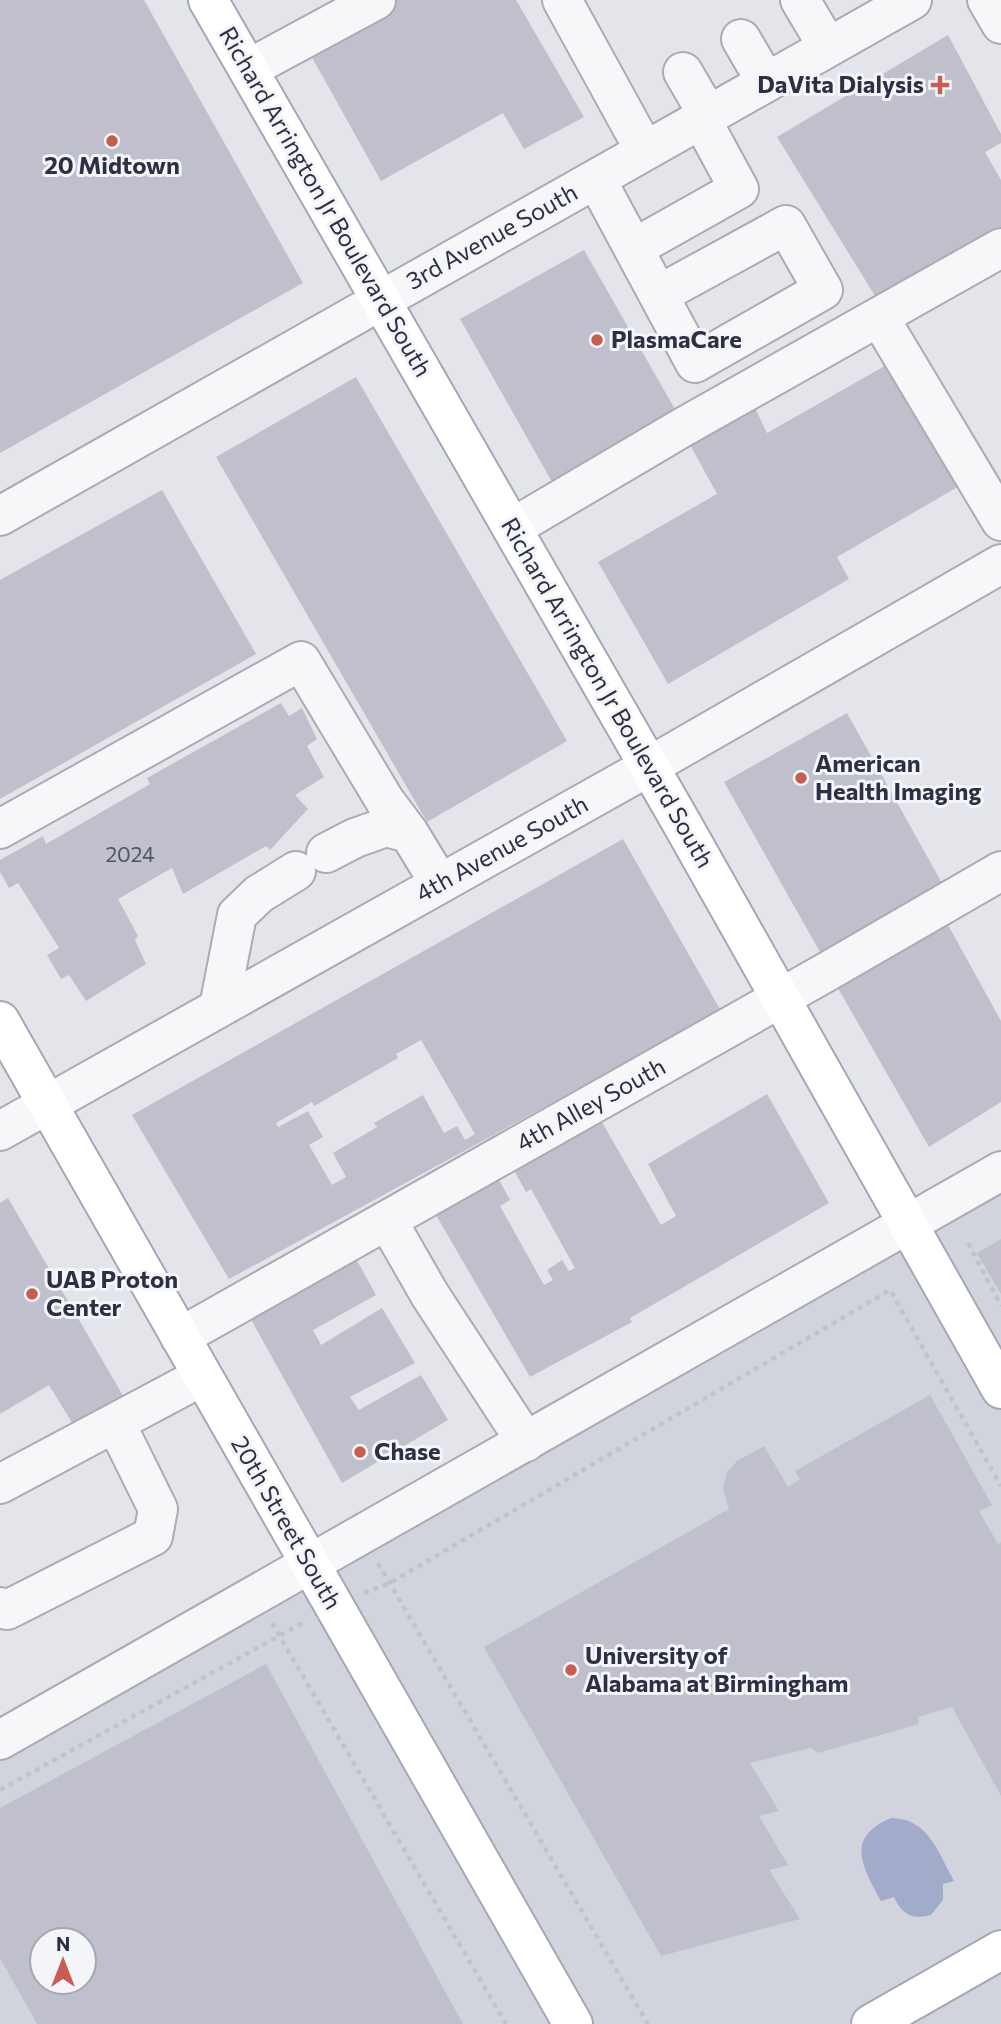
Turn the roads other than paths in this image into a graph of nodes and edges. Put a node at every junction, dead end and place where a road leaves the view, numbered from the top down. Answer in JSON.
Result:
{"nodes":[{"id":1,"x":208,"y":0,"type":"edge"},
{"id":2,"x":376,"y":0,"type":"edge"},
{"id":3,"x":562,"y":0,"type":"edge"},
{"id":4,"x":800,"y":0,"type":"edge"},
{"id":5,"x":912,"y":0,"type":"edge"},
{"id":6,"x":987,"y":0,"type":"edge"},
{"id":7,"x":1001,"y":24,"type":"edge"},
{"id":8,"x":741,"y":39,"type":"dead end"},
{"id":9,"x":828,"y":47,"type":"junction"},
{"id":10,"x":248,"y":69,"type":"junction"},
{"id":11,"x":683,"y":72,"type":"dead end"},
{"id":12,"x":766,"y":82,"type":"junction"},
{"id":13,"x":704,"y":117,"type":"junction"},
{"id":14,"x":645,"y":150,"type":"junction"},
{"id":15,"x":596,"y":179,"type":"junction"},
{"id":16,"x":634,"y":248,"type":"junction"},
{"id":17,"x":1001,"y":248,"type":"edge"},
{"id":18,"x":660,"y":294,"type":"dead end"},
{"id":19,"x":382,"y":300,"type":"junction"},
{"id":20,"x":879,"y":317,"type":"junction"},
{"id":21,"x":0,"y":516,"type":"edge"},
{"id":22,"x":1001,"y":521,"type":"edge"},
{"id":23,"x":512,"y":528,"type":"junction"},
{"id":24,"x":1001,"y":564,"type":"edge"},
{"id":25,"x":648,"y":767,"type":"junction"},
{"id":26,"x":0,"y":829,"type":"edge"},
{"id":27,"x":409,"y":833,"type":"junction"},
{"id":28,"x":1001,"y":871,"type":"edge"},
{"id":29,"x":440,"y":884,"type":"junction"},
{"id":30,"x":780,"y":999,"type":"junction"},
{"id":31,"x":219,"y":1007,"type":"junction"},
{"id":32,"x":0,"y":1021,"type":"edge"},
{"id":33,"x":46,"y":1104,"type":"junction"},
{"id":34,"x":0,"y":1130,"type":"edge"},
{"id":35,"x":1001,"y":1171,"type":"edge"},
{"id":36,"x":387,"y":1220,"type":"junction"},
{"id":37,"x":908,"y":1224,"type":"junction"},
{"id":38,"x":180,"y":1337,"type":"junction"},
{"id":39,"x":201,"y":1377,"type":"junction"},
{"id":40,"x":1001,"y":1389,"type":"edge"},
{"id":41,"x":116,"y":1424,"type":"junction"},
{"id":42,"x":526,"y":1442,"type":"junction"},
{"id":43,"x":0,"y":1484,"type":"edge"},
{"id":44,"x":310,"y":1564,"type":"junction"},
{"id":45,"x":0,"y":1607,"type":"edge"},
{"id":46,"x":0,"y":1740,"type":"edge"},
{"id":47,"x":1001,"y":1950,"type":"edge"},
{"id":48,"x":573,"y":2024,"type":"edge"},
{"id":49,"x":871,"y":2024,"type":"edge"}],
"edges":[{"from":1,"to":10,"type":"main road","name":"Richard Arrington Jr Boulevard South"},
{"from":2,"to":10,"type":"street"},
{"from":3,"to":14,"type":"street"},
{"from":4,"to":9,"type":"street"},
{"from":5,"to":9,"type":"street","name":"3rd Avenue South"},
{"from":6,"to":7,"type":"street"},
{"from":8,"to":12,"type":"street"},
{"from":9,"to":12,"type":"street","name":"3rd Avenue South"},
{"from":10,"to":19,"type":"main road","name":"Richard Arrington Jr Boulevard South"},
{"from":11,"to":13,"type":"street"},
{"from":12,"to":13,"type":"street","name":"3rd Avenue South"},
{"from":13,"to":14,"type":"street","name":"3rd Avenue South"},
{"from":13,"to":16,"type":"street"},
{"from":14,"to":15,"type":"street","name":"3rd Avenue South"},
{"from":15,"to":16,"type":"street"},
{"from":15,"to":19,"type":"street","name":"3rd Avenue South"},
{"from":16,"to":18,"type":"street"},
{"from":17,"to":20,"type":"street"},
{"from":19,"to":21,"type":"street","name":"3rd Avenue South"},
{"from":19,"to":23,"type":"main road","name":"Richard Arrington Jr Boulevard South"},
{"from":20,"to":22,"type":"street"},
{"from":20,"to":23,"type":"street"},
{"from":23,"to":25,"type":"main road","name":"Richard Arrington Jr Boulevard South"},
{"from":24,"to":25,"type":"street","name":"4th Avenue South"},
{"from":25,"to":29,"type":"street","name":"4th Avenue South"},
{"from":25,"to":30,"type":"main road","name":"Richard Arrington Jr Boulevard South"},
{"from":26,"to":27,"type":"street"},
{"from":27,"to":29,"type":"street"},
{"from":27,"to":31,"type":"street"},
{"from":28,"to":30,"type":"street","name":"4th Alley South"},
{"from":29,"to":31,"type":"street","name":"4th Avenue South"},
{"from":30,"to":36,"type":"street","name":"4th Alley South"},
{"from":30,"to":37,"type":"main road","name":"Richard Arrington Jr Boulevard South"},
{"from":31,"to":33,"type":"street","name":"4th Avenue South"},
{"from":32,"to":33,"type":"main road","name":"20th Street South"},
{"from":33,"to":34,"type":"street","name":"4th Avenue South"},
{"from":33,"to":38,"type":"main road","name":"20th Street South"},
{"from":35,"to":37,"type":"street"},
{"from":36,"to":38,"type":"street","name":"4th Alley South"},
{"from":36,"to":42,"type":"street"},
{"from":37,"to":40,"type":"main road","name":"Richard Arrington Jr Boulevard South"},
{"from":37,"to":42,"type":"street"},
{"from":38,"to":39,"type":"main road","name":"20th Street South"},
{"from":39,"to":41,"type":"street"},
{"from":39,"to":44,"type":"main road","name":"20th Street South"},
{"from":41,"to":43,"type":"street"},
{"from":41,"to":45,"type":"street"},
{"from":42,"to":44,"type":"street"},
{"from":44,"to":46,"type":"street"},
{"from":44,"to":48,"type":"main road","name":"20th Street South"},
{"from":47,"to":49,"type":"main road"}]}
